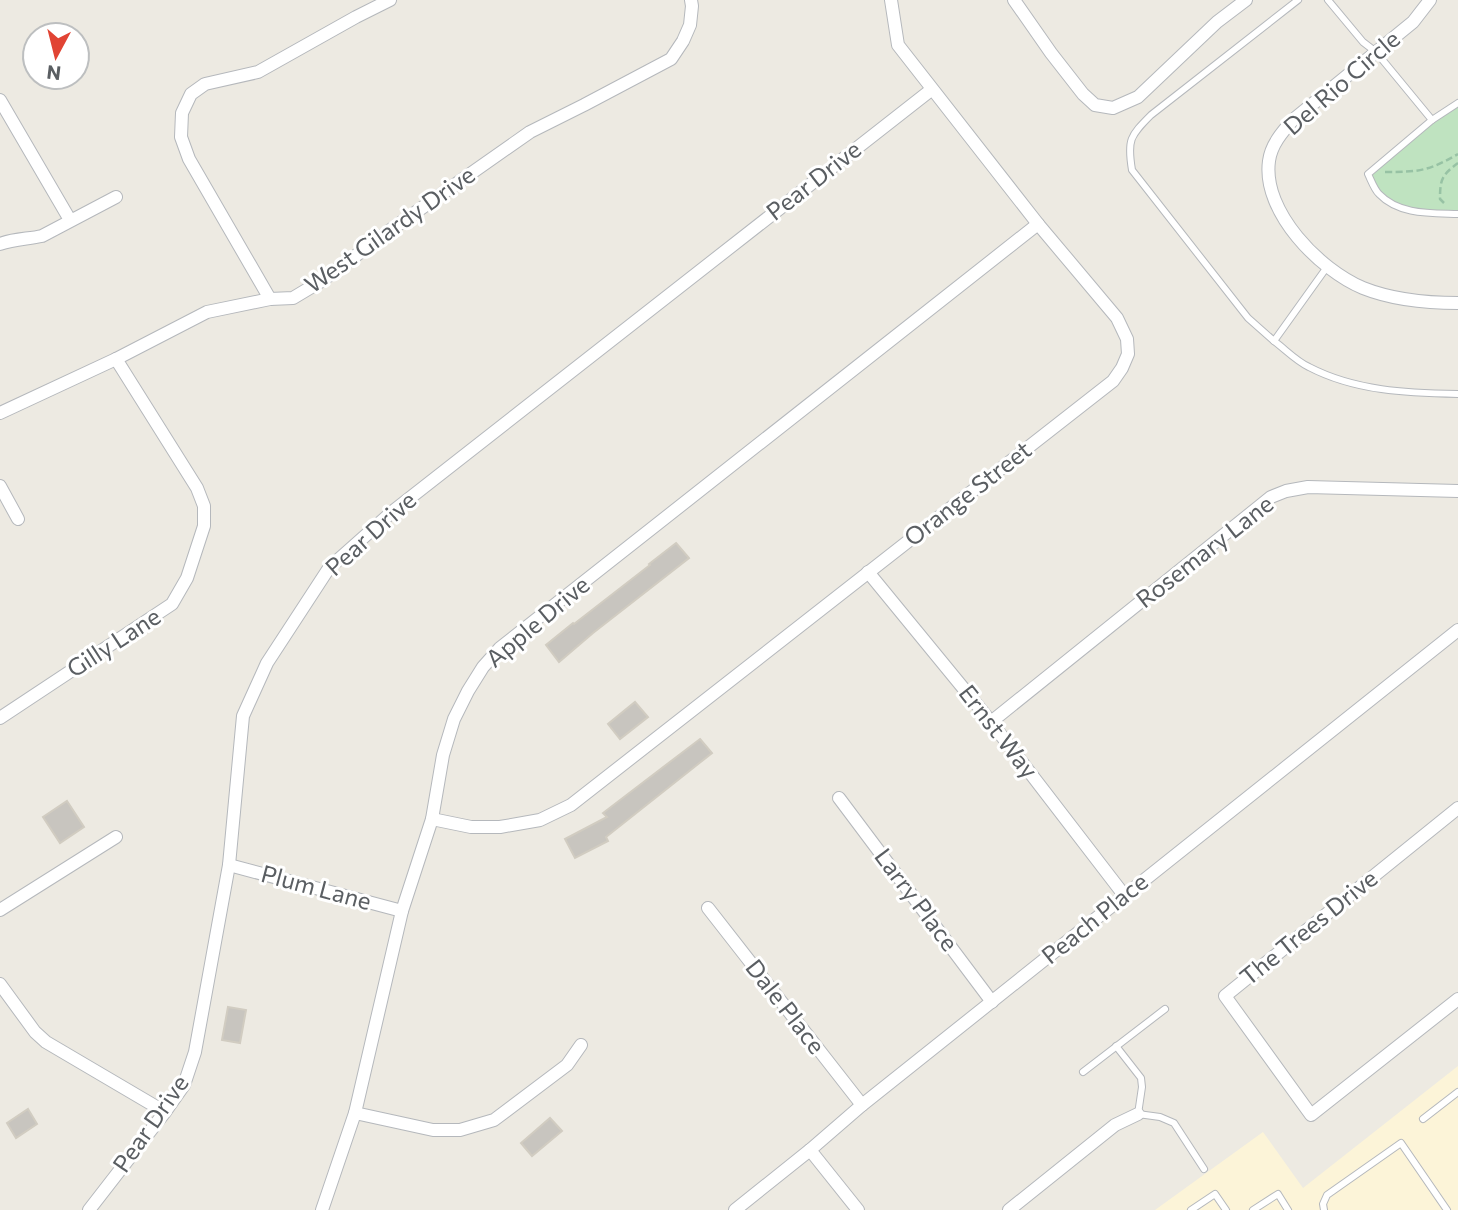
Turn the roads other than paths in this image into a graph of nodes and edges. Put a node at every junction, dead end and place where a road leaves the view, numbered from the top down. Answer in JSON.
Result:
{"nodes":[{"id":1,"x":390,"y":0,"type":"edge"},
{"id":2,"x":691,"y":0,"type":"edge"},
{"id":3,"x":891,"y":0,"type":"edge"},
{"id":4,"x":1014,"y":0,"type":"edge"},
{"id":5,"x":1247,"y":0,"type":"edge"},
{"id":6,"x":1298,"y":0,"type":"edge"},
{"id":7,"x":1328,"y":0,"type":"edge"},
{"id":8,"x":1430,"y":0,"type":"edge"},
{"id":9,"x":1376,"y":52,"type":"junction"},
{"id":10,"x":931,"y":90,"type":"junction"},
{"id":11,"x":0,"y":100,"type":"edge"},
{"id":12,"x":1458,"y":103,"type":"edge"},
{"id":13,"x":1433,"y":120,"type":"junction"},
{"id":14,"x":116,"y":197,"type":"dead end"},
{"id":15,"x":1455,"y":214,"type":"edge"},
{"id":16,"x":70,"y":220,"type":"junction"},
{"id":17,"x":1038,"y":224,"type":"junction"},
{"id":18,"x":3,"y":243,"type":"edge"},
{"id":19,"x":1327,"y":267,"type":"junction"},
{"id":20,"x":270,"y":299,"type":"junction"},
{"id":21,"x":1458,"y":303,"type":"edge"},
{"id":22,"x":1274,"y":341,"type":"junction"},
{"id":23,"x":116,"y":359,"type":"junction"},
{"id":24,"x":1458,"y":394,"type":"edge"},
{"id":25,"x":0,"y":413,"type":"edge"},
{"id":26,"x":0,"y":486,"type":"edge"},
{"id":27,"x":1458,"y":491,"type":"edge"},
{"id":28,"x":18,"y":519,"type":"dead end"},
{"id":29,"x":868,"y":572,"type":"junction"},
{"id":30,"x":1458,"y":630,"type":"edge"},
{"id":31,"x":0,"y":718,"type":"edge"},
{"id":32,"x":991,"y":722,"type":"junction"},
{"id":33,"x":839,"y":798,"type":"dead end"},
{"id":34,"x":1458,"y":808,"type":"edge"},
{"id":35,"x":432,"y":819,"type":"junction"},
{"id":36,"x":116,"y":837,"type":"dead end"},
{"id":37,"x":229,"y":865,"type":"junction"},
{"id":38,"x":1124,"y":895,"type":"junction"},
{"id":39,"x":708,"y":908,"type":"dead end"},
{"id":40,"x":0,"y":910,"type":"edge"},
{"id":41,"x":402,"y":911,"type":"junction"},
{"id":42,"x":0,"y":984,"type":"edge"},
{"id":43,"x":1458,"y":999,"type":"edge"},
{"id":44,"x":992,"y":1002,"type":"junction"},
{"id":45,"x":1165,"y":1009,"type":"dead end"},
{"id":46,"x":581,"y":1045,"type":"dead end"},
{"id":47,"x":1116,"y":1046,"type":"junction"},
{"id":48,"x":1083,"y":1072,"type":"dead end"},
{"id":49,"x":1458,"y":1092,"type":"edge"},
{"id":50,"x":862,"y":1105,"type":"junction"},
{"id":51,"x":165,"y":1112,"type":"junction"},
{"id":52,"x":355,"y":1113,"type":"junction"},
{"id":53,"x":1139,"y":1114,"type":"junction"},
{"id":54,"x":1423,"y":1119,"type":"dead end"},
{"id":55,"x":810,"y":1150,"type":"junction"},
{"id":56,"x":1204,"y":1168,"type":"dead end"},
{"id":57,"x":1194,"y":1209,"type":"edge"},
{"id":58,"x":89,"y":1210,"type":"edge"},
{"id":59,"x":322,"y":1210,"type":"edge"},
{"id":60,"x":735,"y":1210,"type":"edge"},
{"id":61,"x":858,"y":1210,"type":"edge"},
{"id":62,"x":1009,"y":1210,"type":"edge"},
{"id":63,"x":1226,"y":1210,"type":"edge"},
{"id":64,"x":1253,"y":1210,"type":"edge"},
{"id":65,"x":1288,"y":1210,"type":"edge"},
{"id":66,"x":1324,"y":1210,"type":"edge"},
{"id":67,"x":1447,"y":1210,"type":"edge"}],
"edges":[{"from":1,"to":20,"type":"street"},
{"from":2,"to":20,"type":"street","name":"West Gilardy Drive"},
{"from":3,"to":10,"type":"street","name":"Orange Street"},
{"from":4,"to":5,"type":"street"},
{"from":6,"to":22,"type":"lane"},
{"from":7,"to":9,"type":"lane"},
{"from":8,"to":9,"type":"street","name":"Del Rio Circle"},
{"from":9,"to":13,"type":"lane"},
{"from":9,"to":19,"type":"street","name":"Del Rio Circle"},
{"from":10,"to":17,"type":"street","name":"Orange Street"},
{"from":10,"to":37,"type":"street","name":"Pear Drive"},
{"from":11,"to":16,"type":"street"},
{"from":12,"to":13,"type":"lane"},
{"from":13,"to":15,"type":"lane"},
{"from":14,"to":16,"type":"street"},
{"from":16,"to":18,"type":"street"},
{"from":17,"to":29,"type":"street","name":"Orange Street"},
{"from":17,"to":35,"type":"street","name":"Apple Drive"},
{"from":19,"to":21,"type":"street","name":"Del Rio Circle"},
{"from":19,"to":22,"type":"lane"},
{"from":20,"to":23,"type":"street","name":"West Gilardy Drive"},
{"from":22,"to":24,"type":"lane"},
{"from":23,"to":25,"type":"street","name":"West Gilardy Drive"},
{"from":23,"to":31,"type":"street","name":"Gilly Lane"},
{"from":26,"to":28,"type":"street"},
{"from":27,"to":32,"type":"street","name":"Rosemary Lane"},
{"from":29,"to":32,"type":"street","name":"Ernst Way"},
{"from":29,"to":35,"type":"street","name":"Orange Street"},
{"from":30,"to":38,"type":"street","name":"Peach Place"},
{"from":32,"to":38,"type":"street","name":"Ernst Way"},
{"from":33,"to":44,"type":"street","name":"Larry Place"},
{"from":34,"to":43,"type":"street","name":"The Trees Drive"},
{"from":35,"to":41,"type":"street","name":"Apple Drive"},
{"from":36,"to":40,"type":"street"},
{"from":37,"to":41,"type":"street","name":"Plum Lane"},
{"from":37,"to":51,"type":"street","name":"Pear Drive"},
{"from":38,"to":44,"type":"street","name":"Peach Place"},
{"from":39,"to":50,"type":"street","name":"Dale Place"},
{"from":41,"to":52,"type":"street","name":"Apple Drive"},
{"from":42,"to":51,"type":"street"},
{"from":44,"to":50,"type":"street","name":"Peach Place"},
{"from":45,"to":47,"type":"lane"},
{"from":46,"to":52,"type":"street"},
{"from":47,"to":48,"type":"lane"},
{"from":47,"to":53,"type":"lane"},
{"from":49,"to":54,"type":"lane"},
{"from":50,"to":55,"type":"street","name":"Peach Place"},
{"from":51,"to":58,"type":"street","name":"Pear Drive"},
{"from":52,"to":59,"type":"street","name":"Apple Drive"},
{"from":53,"to":56,"type":"lane"},
{"from":53,"to":62,"type":"street"},
{"from":55,"to":60,"type":"street","name":"Peach Place"},
{"from":55,"to":61,"type":"street"},
{"from":57,"to":63,"type":"lane"},
{"from":64,"to":65,"type":"lane"},
{"from":66,"to":67,"type":"lane"}]}
